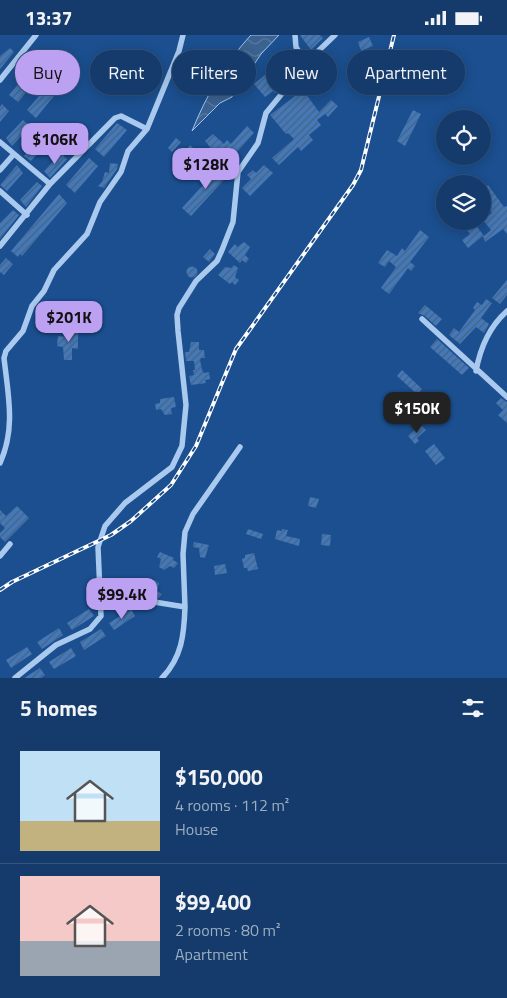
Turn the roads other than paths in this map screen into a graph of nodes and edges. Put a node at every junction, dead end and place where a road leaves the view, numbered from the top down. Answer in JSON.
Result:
{"nodes":[{"id":1,"x":35,"y":35,"type":"edge"},
{"id":2,"x":183,"y":35,"type":"edge"},
{"id":3,"x":295,"y":35,"type":"edge"},
{"id":4,"x":335,"y":35,"type":"edge"},
{"id":5,"x":298,"y":50,"type":"edge"},
{"id":6,"x":320,"y":50,"type":"edge"},
{"id":7,"x":0,"y":80,"type":"edge"},
{"id":8,"x":281,"y":95,"type":"edge"},
{"id":9,"x":147,"y":129,"type":"junction"},
{"id":10,"x":0,"y":142,"type":"edge"},
{"id":11,"x":14,"y":154,"type":"junction"},
{"id":12,"x":0,"y":170,"type":"edge"},
{"id":13,"x":50,"y":185,"type":"junction"},
{"id":14,"x":0,"y":191,"type":"edge"},
{"id":15,"x":27,"y":215,"type":"junction"},
{"id":16,"x":1,"y":243,"type":"edge"},
{"id":17,"x":507,"y":311,"type":"edge"},
{"id":18,"x":422,"y":319,"type":"dead end"},
{"id":19,"x":2,"y":356,"type":"edge"},
{"id":20,"x":476,"y":371,"type":"junction"},
{"id":21,"x":507,"y":397,"type":"edge"},
{"id":22,"x":240,"y":447,"type":"dead end"},
{"id":23,"x":0,"y":463,"type":"edge"},
{"id":24,"x":10,"y":544,"type":"dead end"},
{"id":25,"x":0,"y":556,"type":"edge"},
{"id":26,"x":99,"y":593,"type":"junction"},
{"id":27,"x":185,"y":607,"type":"junction"},
{"id":28,"x":15,"y":678,"type":"edge"},
{"id":29,"x":162,"y":678,"type":"edge"}],
"edges":[{"from":1,"to":7,"type":"street"},
{"from":2,"to":9,"type":"street"},
{"from":3,"to":5,"type":"street"},
{"from":4,"to":6,"type":"street"},
{"from":8,"to":26,"type":"street"},
{"from":9,"to":13,"type":"street"},
{"from":9,"to":19,"type":"street"},
{"from":10,"to":11,"type":"street"},
{"from":11,"to":12,"type":"street"},
{"from":11,"to":13,"type":"street"},
{"from":13,"to":15,"type":"street"},
{"from":14,"to":15,"type":"street"},
{"from":15,"to":16,"type":"street"},
{"from":17,"to":20,"type":"street"},
{"from":18,"to":20,"type":"street"},
{"from":19,"to":23,"type":"street"},
{"from":20,"to":21,"type":"street"},
{"from":22,"to":27,"type":"street"},
{"from":24,"to":25,"type":"street"},
{"from":26,"to":27,"type":"street"},
{"from":26,"to":28,"type":"street"},
{"from":27,"to":29,"type":"street"}]}
